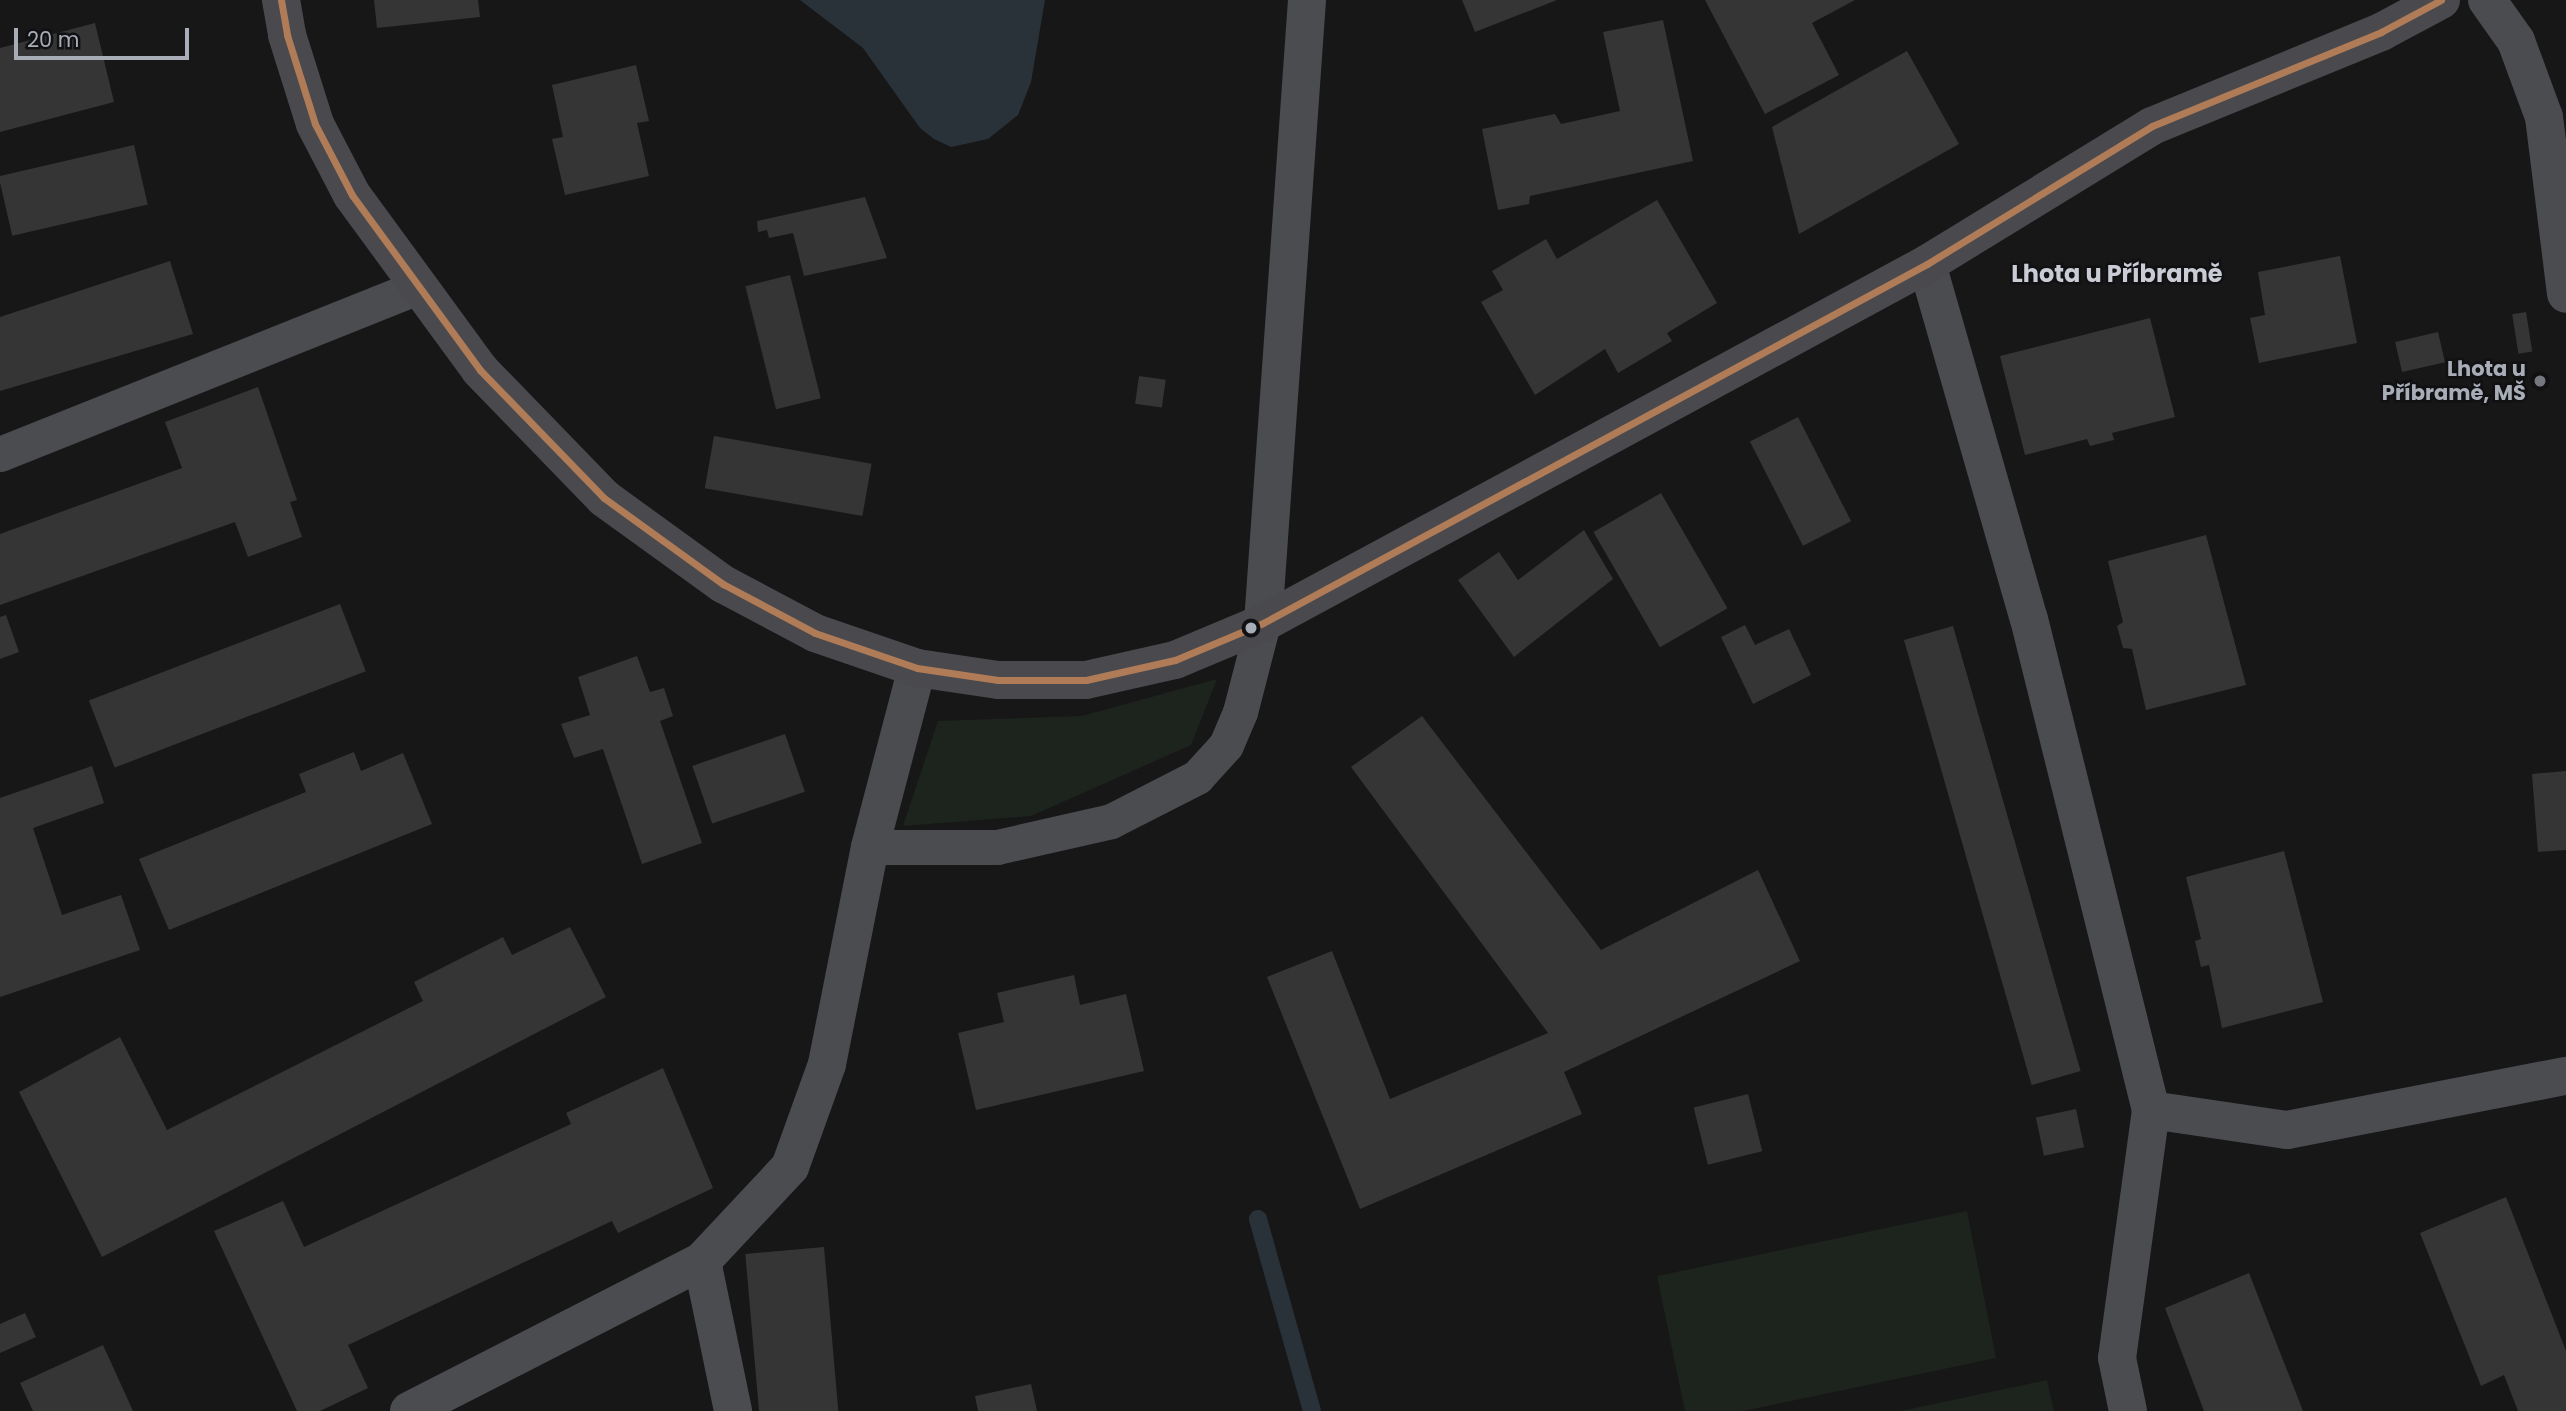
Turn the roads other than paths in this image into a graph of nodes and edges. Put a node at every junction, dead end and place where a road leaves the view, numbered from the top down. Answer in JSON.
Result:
{"nodes":[{"id":1,"x":281,"y":0,"type":"edge"},
{"id":2,"x":1307,"y":0,"type":"edge"},
{"id":3,"x":2441,"y":0,"type":"edge"},
{"id":4,"x":2487,"y":0,"type":"edge"},
{"id":5,"x":1927,"y":264,"type":"junction"},
{"id":6,"x":417,"y":287,"type":"junction"},
{"id":7,"x":2566,"y":294,"type":"edge"},
{"id":8,"x":0,"y":454,"type":"edge"},
{"id":9,"x":1263,"y":623,"type":"junction"},
{"id":10,"x":917,"y":668,"type":"junction"},
{"id":11,"x":870,"y":847,"type":"junction"},
{"id":12,"x":2566,"y":1076,"type":"edge"},
{"id":13,"x":2151,"y":1110,"type":"junction"},
{"id":14,"x":702,"y":1261,"type":"junction"},
{"id":15,"x":409,"y":1411,"type":"edge"},
{"id":16,"x":733,"y":1411,"type":"edge"},
{"id":17,"x":2128,"y":1411,"type":"edge"}],
"edges":[{"from":1,"to":6,"type":"street"},
{"from":2,"to":9,"type":"street"},
{"from":3,"to":5,"type":"street"},
{"from":4,"to":7,"type":"street"},
{"from":5,"to":9,"type":"street"},
{"from":5,"to":13,"type":"street"},
{"from":6,"to":8,"type":"lane"},
{"from":6,"to":10,"type":"street"},
{"from":9,"to":10,"type":"street"},
{"from":9,"to":11,"type":"lane"},
{"from":10,"to":11,"type":"street"},
{"from":11,"to":14,"type":"street"},
{"from":12,"to":13,"type":"street"},
{"from":13,"to":17,"type":"street"},
{"from":14,"to":15,"type":"street"},
{"from":14,"to":16,"type":"street"}]}
